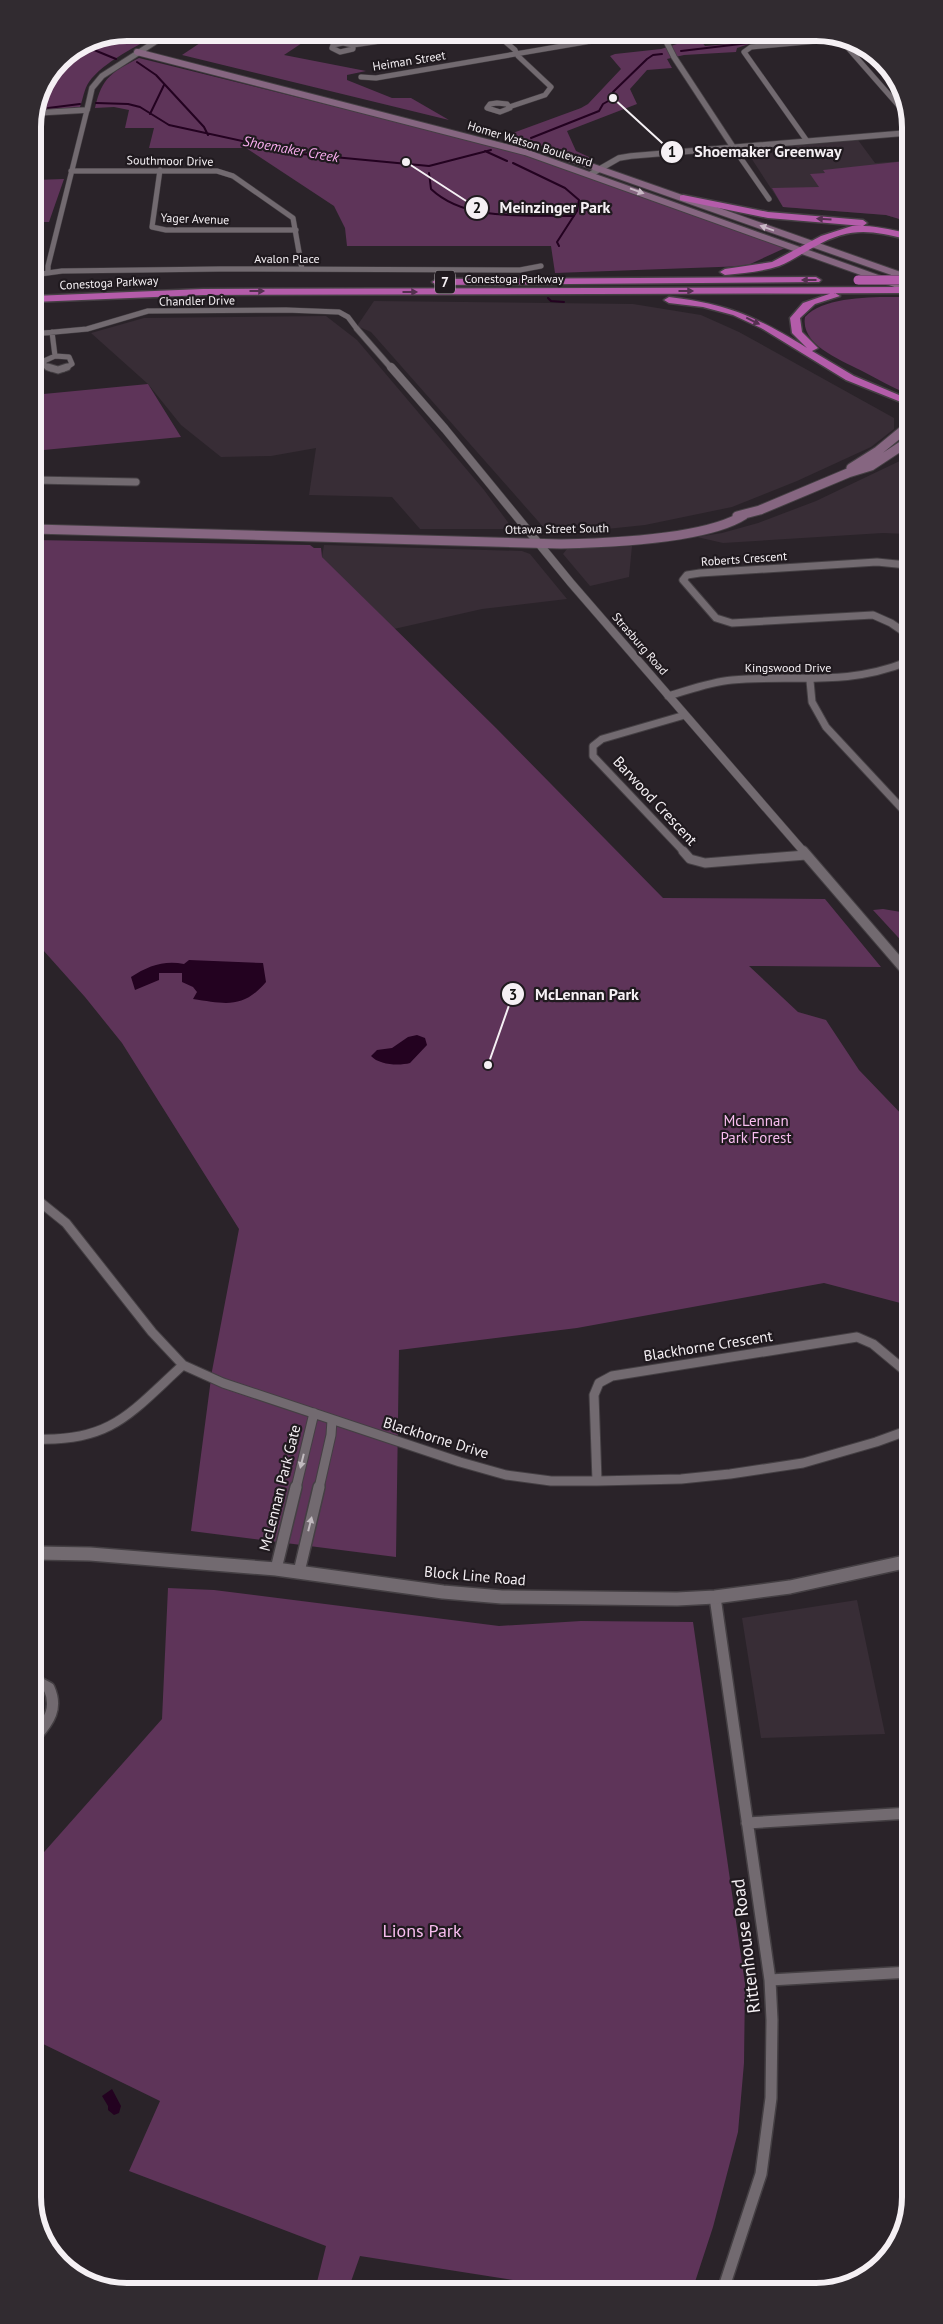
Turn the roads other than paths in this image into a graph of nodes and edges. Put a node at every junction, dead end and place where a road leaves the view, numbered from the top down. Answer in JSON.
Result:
{"nodes":[{"id":1,"x":155,"y":41,"type":"edge"},
{"id":2,"x":378,"y":41,"type":"edge"},
{"id":3,"x":504,"y":41,"type":"edge"},
{"id":4,"x":590,"y":41,"type":"edge"},
{"id":5,"x":666,"y":41,"type":"edge"},
{"id":6,"x":823,"y":41,"type":"edge"},
{"id":7,"x":353,"y":45,"type":"dead end"},
{"id":8,"x":846,"y":47,"type":"edge"},
{"id":9,"x":140,"y":51,"type":"junction"},
{"id":10,"x":517,"y":53,"type":"junction"},
{"id":11,"x":361,"y":77,"type":"dead end"},
{"id":12,"x":899,"y":106,"type":"edge"},
{"id":13,"x":509,"y":107,"type":"dead end"},
{"id":14,"x":87,"y":110,"type":"junction"},
{"id":15,"x":43,"y":113,"type":"edge"},
{"id":16,"x":902,"y":133,"type":"edge"},
{"id":17,"x":807,"y":141,"type":"junction"},
{"id":18,"x":733,"y":147,"type":"junction"},
{"id":19,"x":600,"y":169,"type":"junction"},
{"id":20,"x":160,"y":170,"type":"junction"},
{"id":21,"x":72,"y":171,"type":"junction"},
{"id":22,"x":591,"y":174,"type":"junction"},
{"id":23,"x":683,"y":198,"type":"junction"},
{"id":24,"x":769,"y":199,"type":"dead end"},
{"id":25,"x":296,"y":230,"type":"junction"},
{"id":26,"x":902,"y":234,"type":"edge"},
{"id":27,"x":902,"y":234,"type":"edge"},
{"id":28,"x":813,"y":245,"type":"junction"},
{"id":29,"x":797,"y":249,"type":"junction"},
{"id":30,"x":541,"y":266,"type":"dead end"},
{"id":31,"x":302,"y":269,"type":"junction"},
{"id":32,"x":48,"y":273,"type":"junction"},
{"id":33,"x":41,"y":274,"type":"edge"},
{"id":34,"x":902,"y":278,"type":"edge"},
{"id":35,"x":902,"y":279,"type":"edge"},
{"id":36,"x":539,"y":281,"type":"junction"},
{"id":37,"x":902,"y":288,"type":"edge"},
{"id":38,"x":41,"y":290,"type":"edge"},
{"id":39,"x":902,"y":290,"type":"edge"},
{"id":40,"x":515,"y":292,"type":"junction"},
{"id":41,"x":887,"y":292,"type":"junction"},
{"id":42,"x":41,"y":299,"type":"edge"},
{"id":43,"x":357,"y":328,"type":"joint"},
{"id":44,"x":52,"y":332,"type":"junction"},
{"id":45,"x":41,"y":333,"type":"edge"},
{"id":46,"x":55,"y":356,"type":"dead end"},
{"id":47,"x":902,"y":394,"type":"edge"},
{"id":48,"x":902,"y":399,"type":"edge"},
{"id":49,"x":902,"y":431,"type":"edge"},
{"id":50,"x":902,"y":446,"type":"edge"},
{"id":51,"x":848,"y":474,"type":"junction"},
{"id":52,"x":41,"y":480,"type":"edge"},
{"id":53,"x":136,"y":482,"type":"dead end"},
{"id":54,"x":41,"y":529,"type":"edge"},
{"id":55,"x":144,"y":533,"type":"junction"},
{"id":56,"x":41,"y":535,"type":"edge"},
{"id":57,"x":535,"y":540,"type":"junction"},
{"id":58,"x":902,"y":564,"type":"edge"},
{"id":59,"x":902,"y":631,"type":"edge"},
{"id":60,"x":902,"y":663,"type":"edge"},
{"id":61,"x":810,"y":681,"type":"junction"},
{"id":62,"x":668,"y":696,"type":"junction"},
{"id":63,"x":685,"y":715,"type":"junction"},
{"id":64,"x":902,"y":809,"type":"edge"},
{"id":65,"x":806,"y":855,"type":"junction"},
{"id":66,"x":902,"y":966,"type":"edge"},
{"id":67,"x":41,"y":1203,"type":"edge"},
{"id":68,"x":183,"y":1365,"type":"junction"},
{"id":69,"x":902,"y":1369,"type":"edge"},
{"id":70,"x":314,"y":1413,"type":"junction"},
{"id":71,"x":332,"y":1420,"type":"junction"},
{"id":72,"x":902,"y":1433,"type":"edge"},
{"id":73,"x":41,"y":1439,"type":"edge"},
{"id":74,"x":597,"y":1482,"type":"junction"},
{"id":75,"x":41,"y":1553,"type":"edge"},
{"id":76,"x":902,"y":1563,"type":"edge"},
{"id":77,"x":276,"y":1569,"type":"junction"},
{"id":78,"x":299,"y":1572,"type":"junction"},
{"id":79,"x":715,"y":1597,"type":"junction"},
{"id":80,"x":41,"y":1682,"type":"edge"},
{"id":81,"x":41,"y":1731,"type":"edge"},
{"id":82,"x":902,"y":1813,"type":"edge"},
{"id":83,"x":747,"y":1823,"type":"junction"},
{"id":84,"x":902,"y":1972,"type":"edge"},
{"id":85,"x":770,"y":1980,"type":"junction"},
{"id":86,"x":725,"y":2283,"type":"edge"}],
"edges":[{"from":1,"to":9,"type":"street"},
{"from":2,"to":7,"type":"street"},
{"from":3,"to":10,"type":"street"},
{"from":4,"to":10,"type":"street","name":"Heiman Street"},
{"from":5,"to":18,"type":"street"},
{"from":6,"to":17,"type":"street"},
{"from":8,"to":12,"type":"street"},
{"from":9,"to":14,"type":"street"},
{"from":9,"to":19,"type":"main road","name":"Homer Watson Boulevard"},
{"from":9,"to":22,"type":"main road","name":"Homer Watson Boulevard"},
{"from":10,"to":11,"type":"street","name":"Heiman Street"},
{"from":10,"to":13,"type":"street"},
{"from":14,"to":15,"type":"street"},
{"from":14,"to":21,"type":"street"},
{"from":16,"to":17,"type":"street"},
{"from":17,"to":18,"type":"street"},
{"from":18,"to":19,"type":"street"},
{"from":18,"to":24,"type":"street"},
{"from":19,"to":22,"type":"street"},
{"from":19,"to":23,"type":"main road","name":"Homer Watson Boulevard"},
{"from":20,"to":21,"type":"street","name":"Southmoor Drive"},
{"from":20,"to":25,"type":"street","name":"Southmoor Drive"},
{"from":20,"to":25,"type":"street","name":"Yager Avenue"},
{"from":21,"to":32,"type":"street"},
{"from":22,"to":29,"type":"main road","name":"Homer Watson Boulevard","one_way":true},
{"from":26,"to":23,"type":"highway","one_way":true},
{"from":28,"to":23,"type":"main road","name":"Homer Watson Boulevard","one_way":true},
{"from":25,"to":31,"type":"street","name":"Southmoor Drive"},
{"from":27,"to":28,"type":"highway"},
{"from":28,"to":29,"type":"highway"},
{"from":28,"to":34,"type":"main road","name":"Homer Watson Boulevard"},
{"from":29,"to":36,"type":"highway"},
{"from":29,"to":37,"type":"main road","name":"Homer Watson Boulevard"},
{"from":30,"to":31,"type":"street","name":"Avalon Place"},
{"from":31,"to":32,"type":"street","name":"Avalon Place"},
{"from":32,"to":33,"type":"street","name":"Avalon Place"},
{"from":35,"to":36,"type":"highway","name":"Conestoga Parkway","number":"7","one_way":true,"bridge":true},
{"from":36,"to":38,"type":"highway","name":"Conestoga Parkway","number":"7"},
{"from":39,"to":41,"type":"highway"},
{"from":40,"to":41,"type":"highway","name":"Conestoga Parkway","number":"7","one_way":true},
{"from":42,"to":40,"type":"highway","name":"Conestoga Parkway","number":"7","one_way":true},
{"from":40,"to":48,"type":"highway","one_way":true},
{"from":41,"to":47,"type":"highway"},
{"from":43,"to":44,"type":"street","name":"Chandler Drive"},
{"from":43,"to":57,"type":"street","name":"Strasburg Road"},
{"from":44,"to":45,"type":"street","name":"Chandler Drive"},
{"from":44,"to":46,"type":"street"},
{"from":49,"to":51,"type":"main road","name":"Ottawa Street South"},
{"from":50,"to":51,"type":"main road","name":"Ottawa Street South"},
{"from":51,"to":57,"type":"main road","name":"Ottawa Street South"},
{"from":52,"to":53,"type":"street"},
{"from":54,"to":55,"type":"main road","name":"Ottawa Street South"},
{"from":55,"to":56,"type":"main road","name":"Ottawa Street South"},
{"from":55,"to":57,"type":"main road","name":"Ottawa Street South"},
{"from":57,"to":62,"type":"street","name":"Strasburg Road"},
{"from":58,"to":59,"type":"street","name":"Roberts Crescent"},
{"from":60,"to":61,"type":"street","name":"Kingswood Drive"},
{"from":61,"to":62,"type":"street","name":"Kingswood Drive"},
{"from":61,"to":64,"type":"street"},
{"from":62,"to":63,"type":"street","name":"Strasburg Road"},
{"from":63,"to":65,"type":"street","name":"Strasburg Road"},
{"from":63,"to":65,"type":"street","name":"Barwood Crescent"},
{"from":65,"to":66,"type":"street","name":"Strasburg Road"},
{"from":67,"to":68,"type":"street","name":"Blackhorne Drive"},
{"from":68,"to":70,"type":"street","name":"Blackhorne Drive"},
{"from":68,"to":73,"type":"street"},
{"from":69,"to":74,"type":"street","name":"Blackhorne Crescent"},
{"from":70,"to":71,"type":"street","name":"Blackhorne Drive"},
{"from":70,"to":77,"type":"street","name":"McLennan Park Gate","one_way":true},
{"from":71,"to":74,"type":"street","name":"Blackhorne Drive"},
{"from":78,"to":71,"type":"street","one_way":true},
{"from":72,"to":74,"type":"street","name":"Blackhorne Drive"},
{"from":75,"to":77,"type":"street","name":"Block Line Road"},
{"from":76,"to":79,"type":"street","name":"Block Line Road"},
{"from":77,"to":78,"type":"street","name":"Block Line Road"},
{"from":78,"to":79,"type":"street","name":"Block Line Road"},
{"from":79,"to":83,"type":"street","name":"Rittenhouse Road"},
{"from":80,"to":81,"type":"street"},
{"from":82,"to":83,"type":"street"},
{"from":83,"to":85,"type":"street","name":"Rittenhouse Road"},
{"from":84,"to":85,"type":"street"},
{"from":85,"to":86,"type":"street","name":"Rittenhouse Road"}]}
